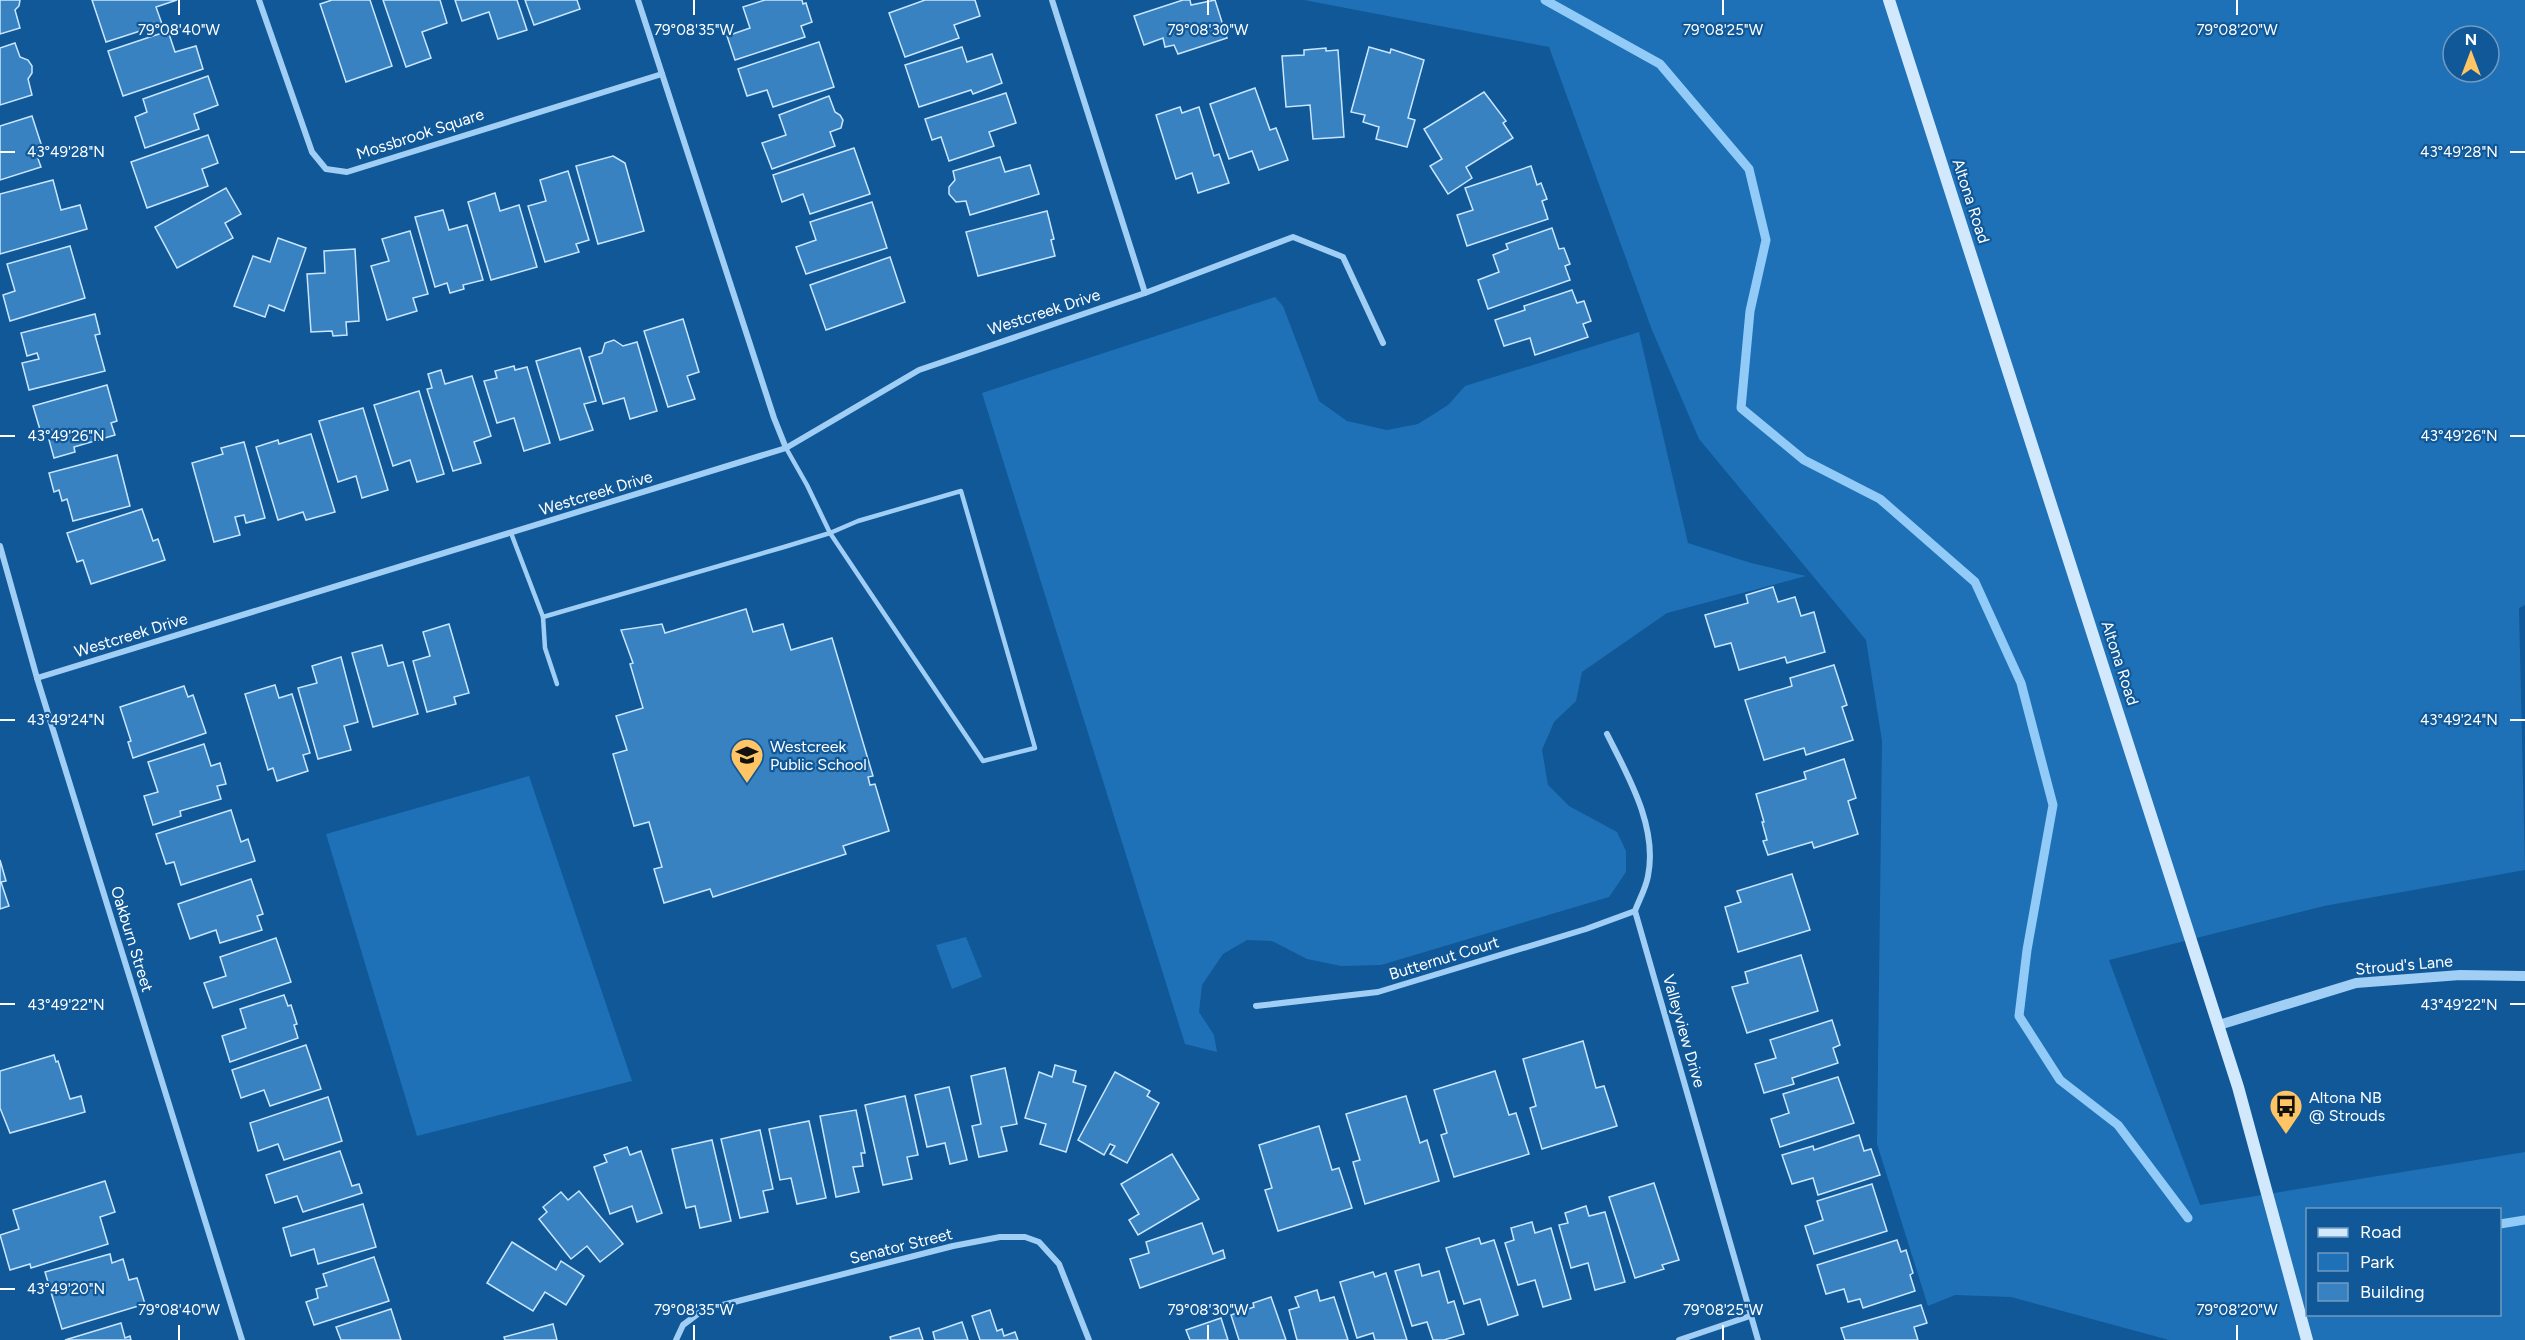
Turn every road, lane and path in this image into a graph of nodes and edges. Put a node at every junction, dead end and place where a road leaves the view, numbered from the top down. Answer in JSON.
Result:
{"nodes":[{"id":1,"x":259,"y":0,"type":"edge"},
{"id":2,"x":638,"y":0,"type":"edge"},
{"id":3,"x":1052,"y":0,"type":"edge"},
{"id":4,"x":1889,"y":0,"type":"edge"},
{"id":5,"x":662,"y":74,"type":"junction"},
{"id":6,"x":1145,"y":293,"type":"junction"},
{"id":7,"x":1383,"y":343,"type":"dead end"},
{"id":8,"x":786,"y":448,"type":"junction"},
{"id":9,"x":511,"y":533,"type":"junction"},
{"id":10,"x":830,"y":533,"type":"junction"},
{"id":11,"x":0,"y":546,"type":"edge"},
{"id":12,"x":543,"y":617,"type":"junction"},
{"id":13,"x":37,"y":678,"type":"junction"},
{"id":14,"x":557,"y":684,"type":"dead end"},
{"id":15,"x":1607,"y":734,"type":"dead end"},
{"id":16,"x":1635,"y":911,"type":"junction"},
{"id":17,"x":2525,"y":976,"type":"edge"},
{"id":18,"x":1256,"y":1006,"type":"dead end"},
{"id":19,"x":2219,"y":1025,"type":"junction"},
{"id":20,"x":1750,"y":1316,"type":"junction"},
{"id":21,"x":242,"y":1340,"type":"edge"},
{"id":22,"x":676,"y":1340,"type":"edge"},
{"id":23,"x":1089,"y":1340,"type":"edge"},
{"id":24,"x":1679,"y":1340,"type":"edge"},
{"id":25,"x":1758,"y":1340,"type":"edge"},
{"id":26,"x":2307,"y":1340,"type":"edge"}],
"edges":[{"from":1,"to":5,"type":"street","name":"Mossbrook Square"},
{"from":2,"to":5,"type":"street"},
{"from":3,"to":6,"type":"street"},
{"from":4,"to":19,"type":"main road","name":"Altona Road"},
{"from":5,"to":8,"type":"street"},
{"from":6,"to":7,"type":"street","name":"Westcreek Drive"},
{"from":6,"to":8,"type":"street","name":"Westcreek Drive"},
{"from":8,"to":9,"type":"street","name":"Westcreek Drive"},
{"from":8,"to":10,"type":"lane"},
{"from":9,"to":12,"type":"lane"},
{"from":9,"to":13,"type":"street","name":"Westcreek Drive"},
{"from":10,"to":10,"type":"lane"},
{"from":10,"to":12,"type":"lane"},
{"from":11,"to":13,"type":"street","name":"Oakburn Street"},
{"from":12,"to":14,"type":"lane"},
{"from":13,"to":21,"type":"street","name":"Oakburn Street"},
{"from":15,"to":16,"type":"street"},
{"from":16,"to":18,"type":"street","name":"Butternut Court"},
{"from":16,"to":20,"type":"street","name":"Valleyview Drive"},
{"from":17,"to":19,"type":"street","name":"Stroud's Lane"},
{"from":19,"to":26,"type":"main road","name":"Altona Road"},
{"from":20,"to":24,"type":"street"},
{"from":20,"to":25,"type":"street","name":"Valleyview Drive"},
{"from":22,"to":23,"type":"street","name":"Senator Street"}]}
